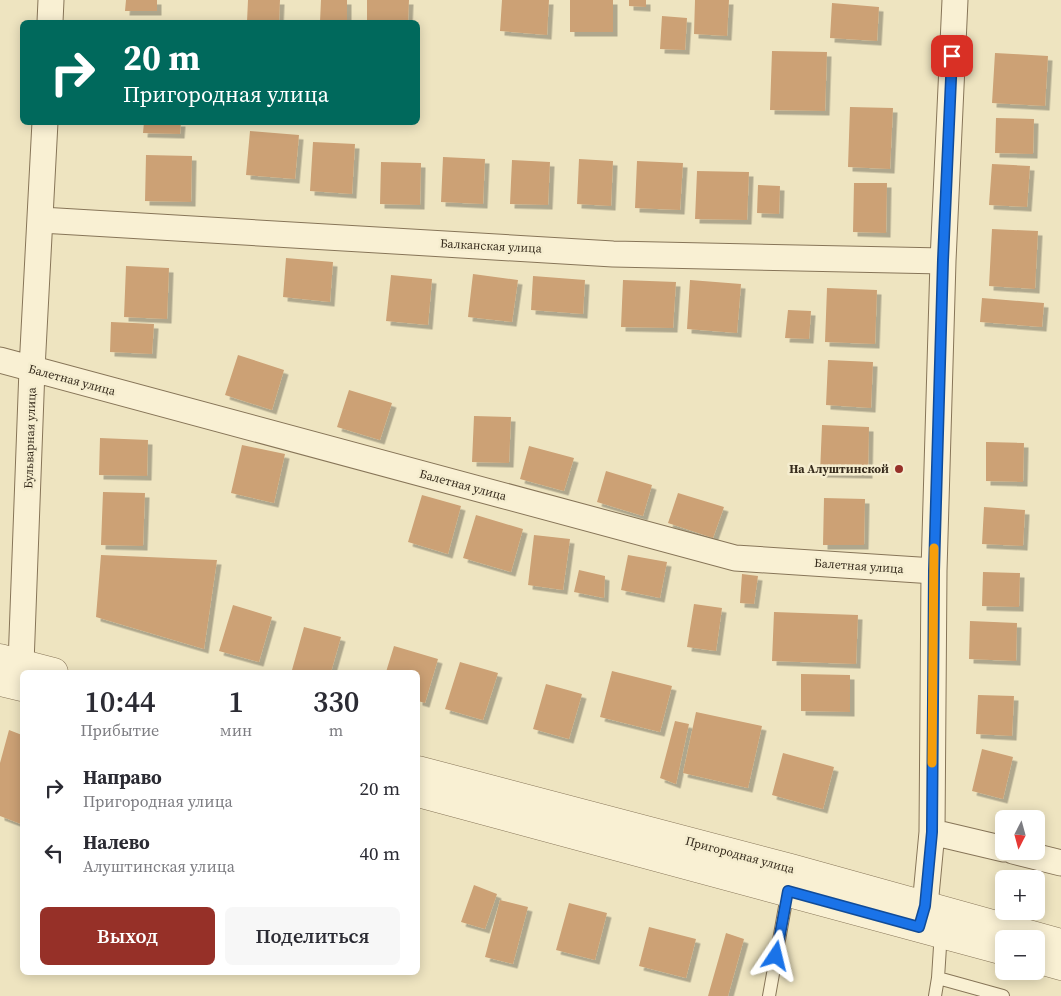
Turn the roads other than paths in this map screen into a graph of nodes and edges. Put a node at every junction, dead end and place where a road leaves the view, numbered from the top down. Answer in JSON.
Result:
{"nodes":[{"id":1,"x":51,"y":0,"type":"edge"},
{"id":2,"x":955,"y":0,"type":"edge"},
{"id":3,"x":50,"y":20,"type":"edge"},
{"id":4,"x":45,"y":125,"type":"edge"},
{"id":5,"x":40,"y":220,"type":"junction"},
{"id":6,"x":943,"y":260,"type":"junction"},
{"id":7,"x":0,"y":360,"type":"edge"},
{"id":8,"x":32,"y":369,"type":"junction"},
{"id":9,"x":934,"y":571,"type":"junction"},
{"id":10,"x":16,"y":674,"type":"edge"},
{"id":11,"x":0,"y":682,"type":"edge"},
{"id":12,"x":420,"y":771,"type":"edge"},
{"id":13,"x":420,"y":793,"type":"edge"},
{"id":14,"x":932,"y":832,"type":"junction"},
{"id":15,"x":995,"y":847,"type":"edge"},
{"id":16,"x":1045,"y":858,"type":"edge"},
{"id":17,"x":1061,"y":862,"type":"edge"},
{"id":18,"x":789,"y":880,"type":"junction"},
{"id":19,"x":933,"y":919,"type":"junction"},
{"id":20,"x":1061,"y":943,"type":"edge"},
{"id":21,"x":995,"y":946,"type":"edge"},
{"id":22,"x":1045,"y":962,"type":"edge"},
{"id":23,"x":1061,"y":966,"type":"edge"},
{"id":24,"x":938,"y":978,"type":"junction"},
{"id":25,"x":773,"y":993,"type":"edge"},
{"id":26,"x":935,"y":996,"type":"edge"},
{"id":27,"x":1003,"y":996,"type":"edge"}],
"edges":[{"from":1,"to":3,"type":"street"},
{"from":2,"to":6,"type":"street"},
{"from":4,"to":5,"type":"street","name":"Бульварная улица"},
{"from":5,"to":6,"type":"street","name":"Балканская улица"},
{"from":5,"to":8,"type":"street","name":"Бульварная улица"},
{"from":6,"to":9,"type":"street"},
{"from":7,"to":8,"type":"street","name":"Балетная улица"},
{"from":8,"to":9,"type":"street","name":"Балетная улица"},
{"from":8,"to":10,"type":"street","name":"Бульварная улица"},
{"from":9,"to":14,"type":"street"},
{"from":10,"to":11,"type":"street"},
{"from":12,"to":18,"type":"street","name":"Пригородная улица"},
{"from":13,"to":18,"type":"street","name":"Пригородная улица"},
{"from":14,"to":15,"type":"street"},
{"from":14,"to":19,"type":"street"},
{"from":16,"to":17,"type":"street"},
{"from":18,"to":19,"type":"street","name":"Пригородная улица"},
{"from":18,"to":25,"type":"lane"},
{"from":19,"to":20,"type":"street","name":"Пригородная улица"},
{"from":19,"to":21,"type":"street","name":"Пригородная улица"},
{"from":19,"to":24,"type":"lane"},
{"from":22,"to":23,"type":"street"},
{"from":24,"to":26,"type":"lane"},
{"from":24,"to":27,"type":"lane"}]}
